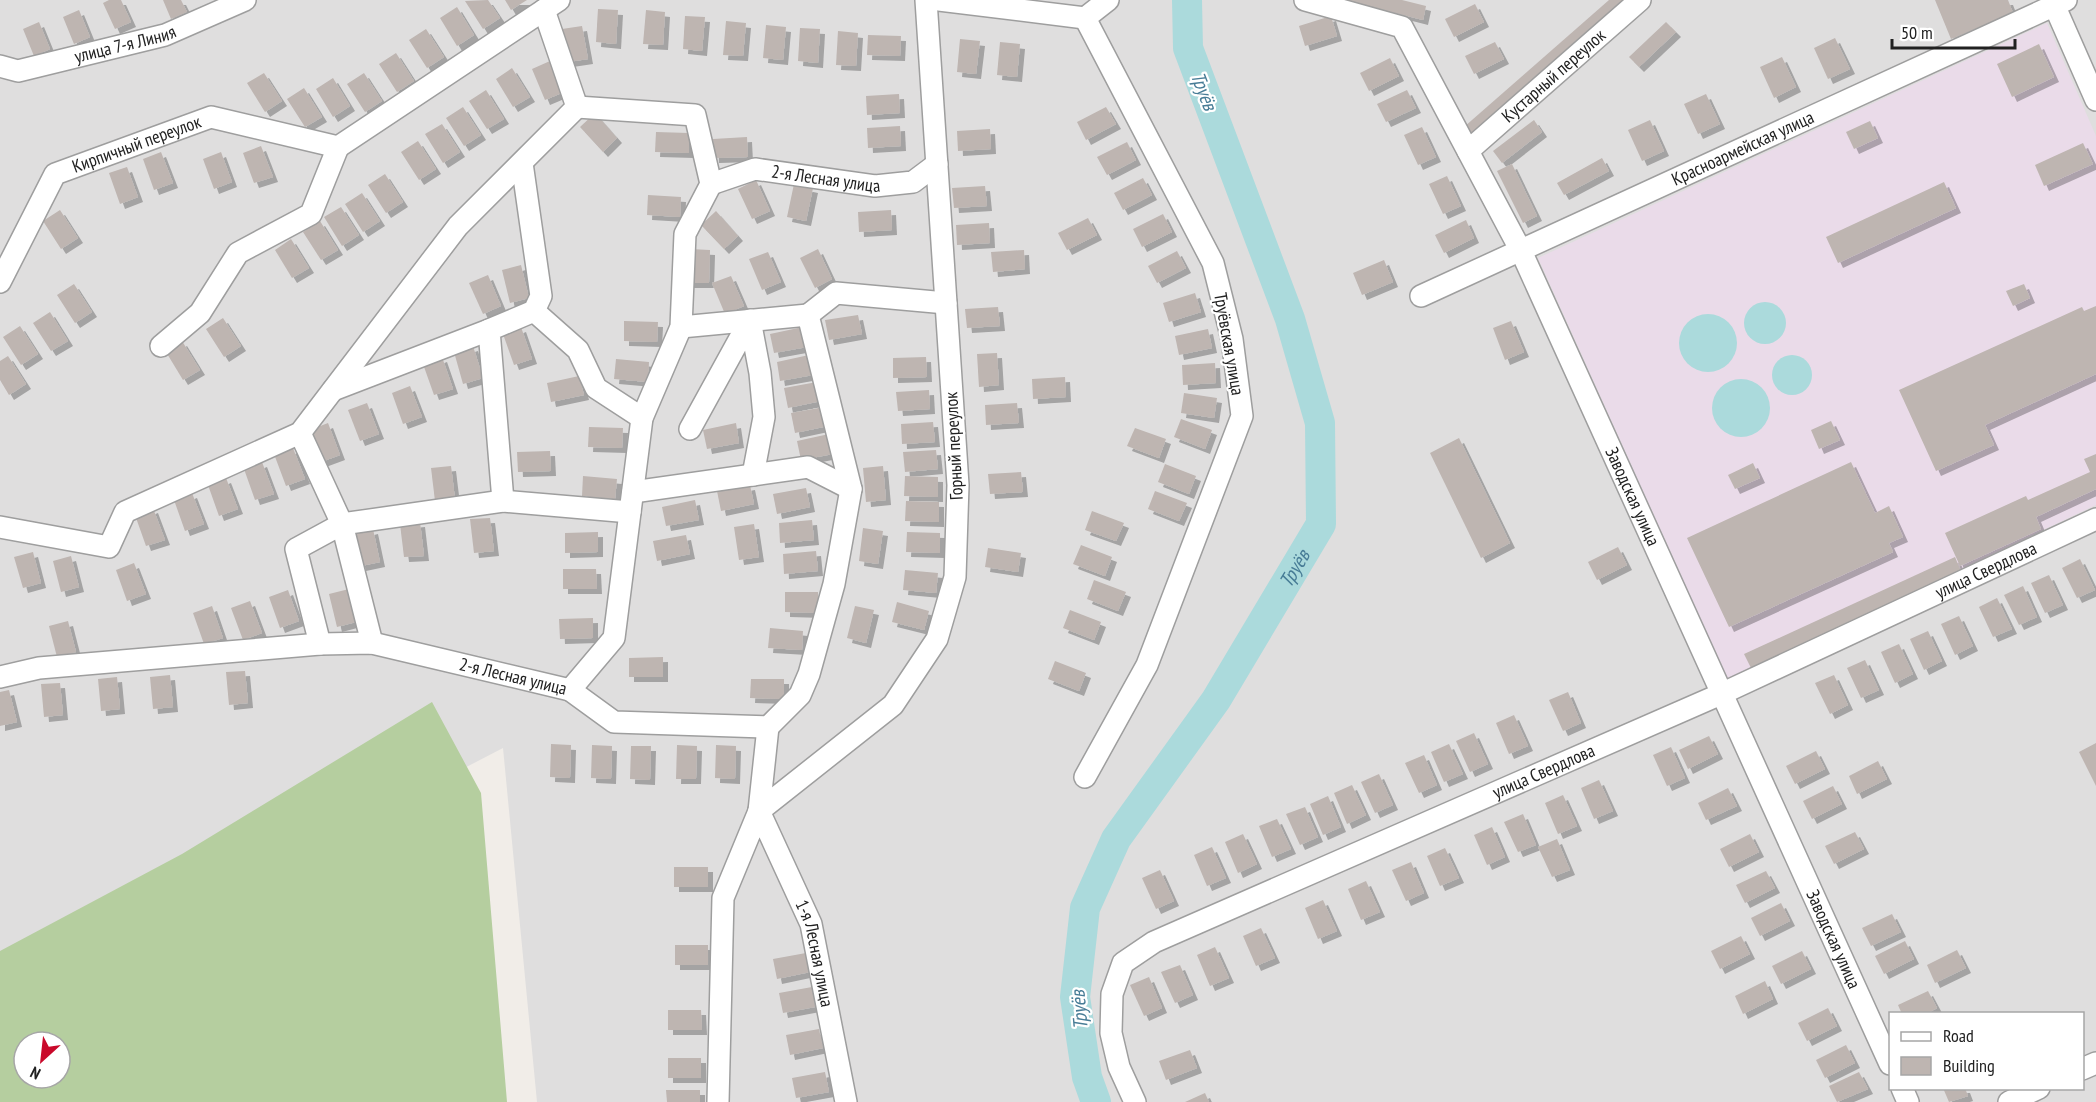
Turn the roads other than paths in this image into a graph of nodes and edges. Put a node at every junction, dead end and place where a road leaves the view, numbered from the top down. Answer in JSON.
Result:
{"nodes":[{"id":1,"x":245,"y":0,"type":"edge"},
{"id":2,"x":926,"y":0,"type":"edge"},
{"id":3,"x":939,"y":0,"type":"edge"},
{"id":4,"x":1108,"y":0,"type":"edge"},
{"id":5,"x":1305,"y":0,"type":"edge"},
{"id":6,"x":1640,"y":0,"type":"edge"},
{"id":7,"x":2057,"y":2,"type":"edge"},
{"id":8,"x":551,"y":5,"type":"edge"},
{"id":9,"x":1085,"y":18,"type":"junction"},
{"id":10,"x":0,"y":66,"type":"edge"},
{"id":11,"x":2096,"y":100,"type":"edge"},
{"id":12,"x":577,"y":107,"type":"junction"},
{"id":13,"x":338,"y":147,"type":"junction"},
{"id":14,"x":1468,"y":151,"type":"junction"},
{"id":15,"x":522,"y":163,"type":"junction"},
{"id":16,"x":937,"y":164,"type":"junction"},
{"id":17,"x":711,"y":184,"type":"junction"},
{"id":18,"x":1521,"y":251,"type":"junction"},
{"id":19,"x":0,"y":282,"type":"edge"},
{"id":20,"x":1421,"y":297,"type":"dead end"},
{"id":21,"x":946,"y":303,"type":"junction"},
{"id":22,"x":534,"y":311,"type":"junction"},
{"id":23,"x":808,"y":315,"type":"junction"},
{"id":24,"x":750,"y":320,"type":"junction"},
{"id":25,"x":681,"y":327,"type":"junction"},
{"id":26,"x":489,"y":330,"type":"junction"},
{"id":27,"x":160,"y":346,"type":"dead end"},
{"id":28,"x":332,"y":391,"type":"junction"},
{"id":29,"x":642,"y":418,"type":"junction"},
{"id":30,"x":690,"y":429,"type":"dead end"},
{"id":31,"x":300,"y":433,"type":"junction"},
{"id":32,"x":753,"y":475,"type":"junction"},
{"id":33,"x":851,"y":489,"type":"junction"},
{"id":34,"x":503,"y":501,"type":"junction"},
{"id":35,"x":631,"y":502,"type":"junction"},
{"id":36,"x":2096,"y":519,"type":"edge"},
{"id":37,"x":342,"y":524,"type":"junction"},
{"id":38,"x":0,"y":527,"type":"edge"},
{"id":39,"x":372,"y":643,"type":"junction"},
{"id":40,"x":320,"y":644,"type":"junction"},
{"id":41,"x":0,"y":678,"type":"edge"},
{"id":42,"x":570,"y":690,"type":"junction"},
{"id":43,"x":1721,"y":694,"type":"junction"},
{"id":44,"x":768,"y":727,"type":"junction"},
{"id":45,"x":1085,"y":777,"type":"dead end"},
{"id":46,"x":759,"y":811,"type":"junction"},
{"id":47,"x":1889,"y":1062,"type":"edge"},
{"id":48,"x":2037,"y":1090,"type":"edge"},
{"id":49,"x":718,"y":1102,"type":"edge"},
{"id":50,"x":846,"y":1102,"type":"edge"},
{"id":51,"x":1135,"y":1102,"type":"edge"},
{"id":52,"x":2009,"y":1102,"type":"edge"}],
"edges":[{"from":1,"to":10,"type":"street","name":"улица 7-я Линия"},
{"from":2,"to":16,"type":"street","name":"Горный переулок"},
{"from":3,"to":9,"type":"street"},
{"from":4,"to":9,"type":"street"},
{"from":5,"to":14,"type":"street","name":"Заводская улица"},
{"from":6,"to":14,"type":"street","name":"Кустарный переулок"},
{"from":7,"to":11,"type":"street"},
{"from":7,"to":18,"type":"street","name":"Красноармейская улица"},
{"from":8,"to":12,"type":"street"},
{"from":8,"to":13,"type":"street"},
{"from":9,"to":45,"type":"street","name":"Труёвская улица"},
{"from":12,"to":15,"type":"street"},
{"from":12,"to":17,"type":"street"},
{"from":13,"to":19,"type":"street","name":"Кирпичный переулок"},
{"from":13,"to":27,"type":"street"},
{"from":14,"to":18,"type":"street","name":"Заводская улица"},
{"from":15,"to":22,"type":"street"},
{"from":15,"to":28,"type":"street"},
{"from":16,"to":17,"type":"street","name":"2-я Лесная улица"},
{"from":16,"to":21,"type":"street","name":"Горный переулок"},
{"from":17,"to":25,"type":"street","name":"2-я Лесная улица"},
{"from":18,"to":20,"type":"street","name":"Красноармейская улица"},
{"from":18,"to":43,"type":"street","name":"Заводская улица"},
{"from":21,"to":23,"type":"street"},
{"from":21,"to":46,"type":"street","name":"Горный переулок"},
{"from":22,"to":26,"type":"street"},
{"from":22,"to":29,"type":"street"},
{"from":23,"to":24,"type":"street"},
{"from":23,"to":33,"type":"street"},
{"from":24,"to":25,"type":"street"},
{"from":24,"to":30,"type":"street"},
{"from":24,"to":32,"type":"street"},
{"from":25,"to":29,"type":"street","name":"2-я Лесная улица"},
{"from":26,"to":28,"type":"street"},
{"from":26,"to":34,"type":"street"},
{"from":28,"to":31,"type":"street"},
{"from":29,"to":35,"type":"street","name":"2-я Лесная улица"},
{"from":31,"to":37,"type":"street"},
{"from":31,"to":38,"type":"street"},
{"from":32,"to":33,"type":"street"},
{"from":32,"to":35,"type":"street"},
{"from":33,"to":44,"type":"street"},
{"from":34,"to":35,"type":"street"},
{"from":34,"to":37,"type":"street"},
{"from":35,"to":42,"type":"street","name":"2-я Лесная улица"},
{"from":36,"to":43,"type":"street","name":"улица Свердлова"},
{"from":37,"to":39,"type":"street"},
{"from":37,"to":40,"type":"street"},
{"from":39,"to":40,"type":"street","name":"2-я Лесная улица"},
{"from":39,"to":42,"type":"street","name":"2-я Лесная улица"},
{"from":40,"to":41,"type":"street","name":"2-я Лесная улица"},
{"from":42,"to":44,"type":"street"},
{"from":43,"to":47,"type":"street","name":"Заводская улица"},
{"from":43,"to":51,"type":"street","name":"улица Свердлова"},
{"from":44,"to":46,"type":"street"},
{"from":46,"to":49,"type":"street"},
{"from":46,"to":50,"type":"street","name":"1-я Лесная улица"},
{"from":48,"to":52,"type":"street"}]}
